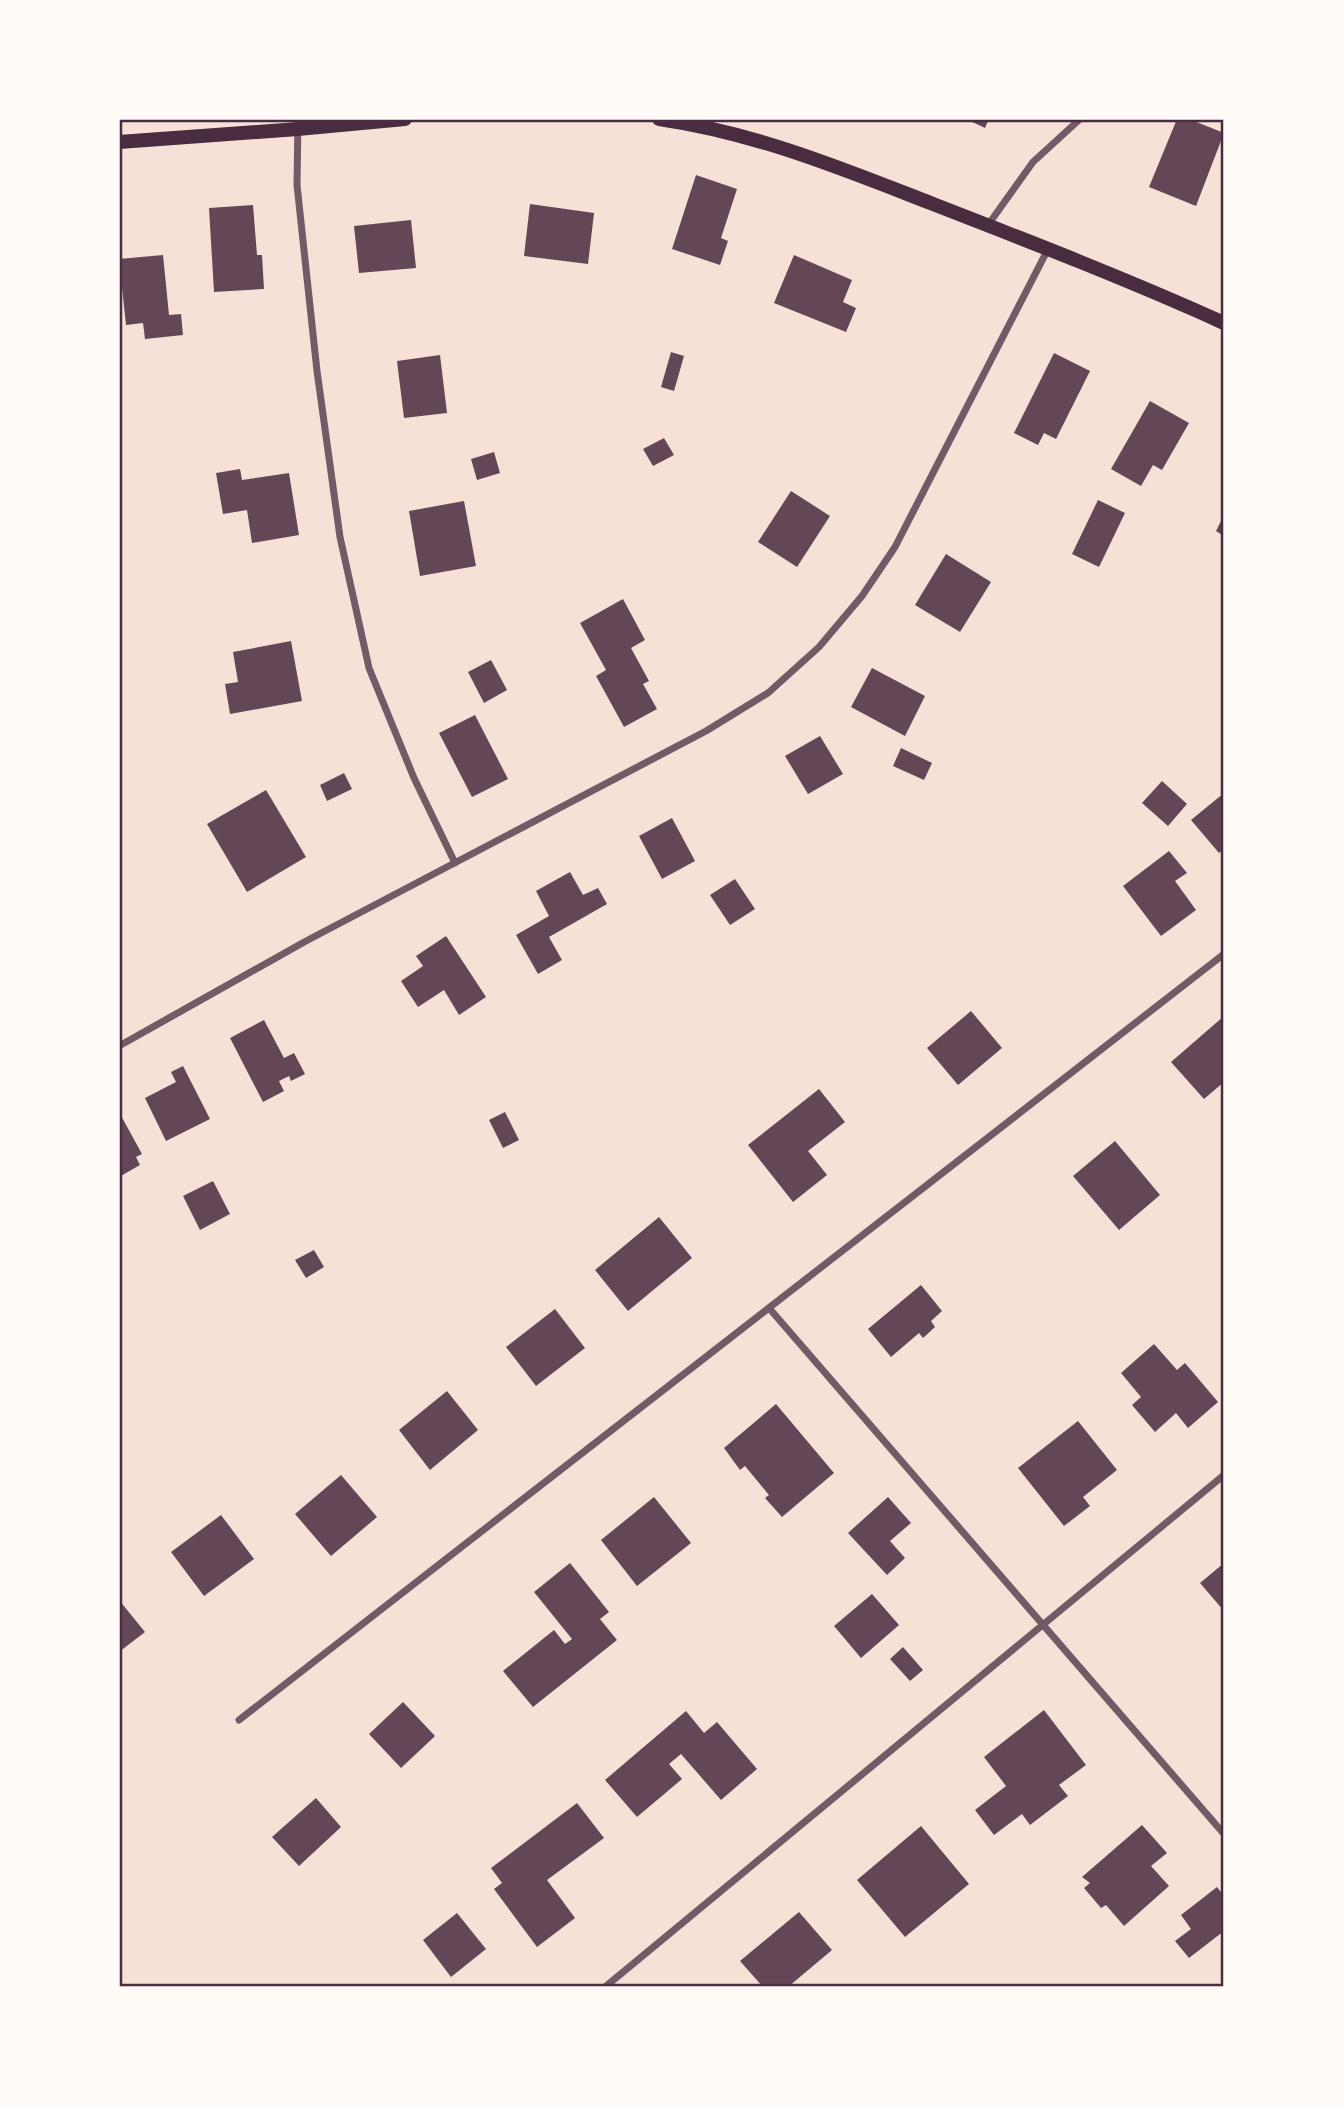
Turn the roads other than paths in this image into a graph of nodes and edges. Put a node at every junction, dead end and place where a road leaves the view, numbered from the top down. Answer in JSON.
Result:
{"nodes":[{"id":1,"x":405,"y":119,"type":"edge"},
{"id":2,"x":659,"y":119,"type":"edge"},
{"id":3,"x":1080,"y":119,"type":"edge"},
{"id":4,"x":298,"y":124,"type":"edge"},
{"id":5,"x":119,"y":142,"type":"edge"},
{"id":6,"x":988,"y":225,"type":"junction"},
{"id":7,"x":1048,"y":249,"type":"junction"},
{"id":8,"x":1224,"y":323,"type":"edge"},
{"id":9,"x":455,"y":863,"type":"junction"},
{"id":10,"x":1224,"y":954,"type":"edge"},
{"id":11,"x":119,"y":1046,"type":"edge"},
{"id":12,"x":769,"y":1308,"type":"junction"},
{"id":13,"x":1224,"y":1475,"type":"edge"},
{"id":14,"x":1043,"y":1625,"type":"junction"},
{"id":15,"x":239,"y":1720,"type":"dead end"},
{"id":16,"x":1224,"y":1834,"type":"edge"},
{"id":17,"x":604,"y":1987,"type":"edge"}],
"edges":[{"from":1,"to":4,"type":"main road"},
{"from":2,"to":6,"type":"main road"},
{"from":3,"to":6,"type":"street"},
{"from":4,"to":5,"type":"main road"},
{"from":4,"to":9,"type":"street"},
{"from":6,"to":7,"type":"main road"},
{"from":7,"to":8,"type":"main road"},
{"from":7,"to":9,"type":"street"},
{"from":9,"to":11,"type":"street"},
{"from":10,"to":12,"type":"street"},
{"from":12,"to":14,"type":"street"},
{"from":12,"to":15,"type":"street"},
{"from":13,"to":14,"type":"street"},
{"from":14,"to":16,"type":"street"},
{"from":14,"to":17,"type":"street"}]}
